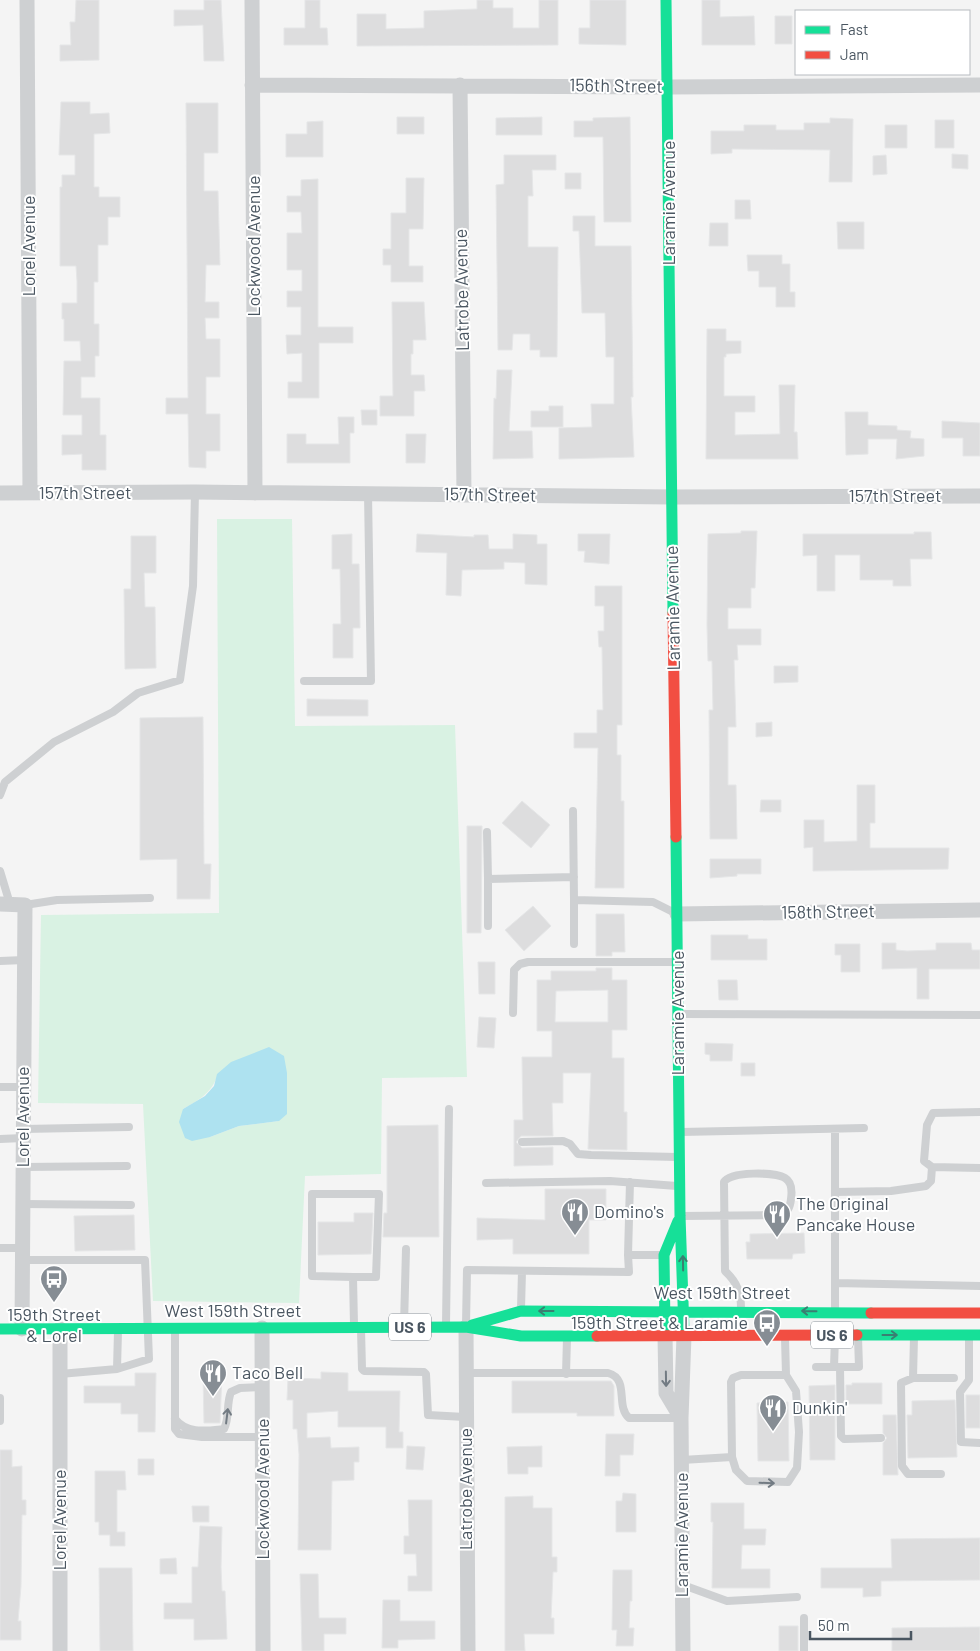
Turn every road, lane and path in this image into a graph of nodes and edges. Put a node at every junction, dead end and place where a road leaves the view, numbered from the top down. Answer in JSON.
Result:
{"nodes":[{"id":1,"x":27,"y":0,"type":"edge"},
{"id":2,"x":252,"y":0,"type":"edge"},
{"id":3,"x":666,"y":0,"type":"edge"},
{"id":4,"x":252,"y":85,"type":"junction"},
{"id":5,"x":460,"y":85,"type":"junction"},
{"id":6,"x":980,"y":85,"type":"edge"},
{"id":7,"x":668,"y":87,"type":"junction"},
{"id":8,"x":195,"y":492,"type":"junction"},
{"id":9,"x":255,"y":492,"type":"junction"},
{"id":10,"x":0,"y":493,"type":"edge"},
{"id":11,"x":30,"y":493,"type":"junction"},
{"id":12,"x":368,"y":493,"type":"junction"},
{"id":13,"x":464,"y":495,"type":"junction"},
{"id":14,"x":980,"y":496,"type":"edge"},
{"id":15,"x":671,"y":497,"type":"junction"},
{"id":16,"x":304,"y":681,"type":"dead end"},
{"id":17,"x":0,"y":795,"type":"edge"},
{"id":18,"x":573,"y":811,"type":"dead end"},
{"id":19,"x":487,"y":832,"type":"dead end"},
{"id":20,"x":0,"y":871,"type":"edge"},
{"id":21,"x":574,"y":877,"type":"junction"},
{"id":22,"x":488,"y":879,"type":"junction"},
{"id":23,"x":150,"y":898,"type":"dead end"},
{"id":24,"x":574,"y":900,"type":"junction"},
{"id":25,"x":12,"y":904,"type":"edge"},
{"id":26,"x":980,"y":910,"type":"edge"},
{"id":27,"x":677,"y":914,"type":"junction"},
{"id":28,"x":488,"y":926,"type":"dead end"},
{"id":29,"x":574,"y":944,"type":"dead end"},
{"id":30,"x":24,"y":960,"type":"junction"},
{"id":31,"x":0,"y":961,"type":"edge"},
{"id":32,"x":677,"y":962,"type":"junction"},
{"id":33,"x":513,"y":1013,"type":"dead end"},
{"id":34,"x":678,"y":1014,"type":"junction"},
{"id":35,"x":980,"y":1015,"type":"edge"},
{"id":36,"x":0,"y":1087,"type":"edge"},
{"id":37,"x":24,"y":1087,"type":"junction"},
{"id":38,"x":449,"y":1109,"type":"dead end"},
{"id":39,"x":980,"y":1112,"type":"edge"},
{"id":40,"x":129,"y":1127,"type":"dead end"},
{"id":41,"x":835,"y":1128,"type":"junction"},
{"id":42,"x":864,"y":1128,"type":"dead end"},
{"id":43,"x":679,"y":1132,"type":"junction"},
{"id":44,"x":23,"y":1133,"type":"junction"},
{"id":45,"x":0,"y":1139,"type":"edge"},
{"id":46,"x":522,"y":1142,"type":"dead end"},
{"id":47,"x":679,"y":1157,"type":"junction"},
{"id":48,"x":23,"y":1166,"type":"junction"},
{"id":49,"x":127,"y":1166,"type":"dead end"},
{"id":50,"x":932,"y":1167,"type":"junction"},
{"id":51,"x":980,"y":1168,"type":"edge"},
{"id":52,"x":630,"y":1182,"type":"junction"},
{"id":53,"x":486,"y":1183,"type":"dead end"},
{"id":54,"x":679,"y":1186,"type":"junction"},
{"id":55,"x":835,"y":1192,"type":"junction"},
{"id":56,"x":23,"y":1204,"type":"junction"},
{"id":57,"x":131,"y":1205,"type":"dead end"},
{"id":58,"x":680,"y":1216,"type":"junction"},
{"id":59,"x":724,"y":1216,"type":"junction"},
{"id":60,"x":0,"y":1248,"type":"edge"},
{"id":61,"x":406,"y":1249,"type":"dead end"},
{"id":62,"x":22,"y":1254,"type":"junction"},
{"id":63,"x":664,"y":1254,"type":"junction"},
{"id":64,"x":628,"y":1255,"type":"junction"},
{"id":65,"x":522,"y":1271,"type":"junction"},
{"id":66,"x":354,"y":1277,"type":"junction"},
{"id":67,"x":835,"y":1283,"type":"junction"},
{"id":68,"x":980,"y":1286,"type":"edge"},
{"id":69,"x":665,"y":1310,"type":"junction"},
{"id":70,"x":741,"y":1310,"type":"junction"},
{"id":71,"x":521,"y":1311,"type":"junction"},
{"id":72,"x":684,"y":1311,"type":"junction"},
{"id":73,"x":835,"y":1312,"type":"junction"},
{"id":74,"x":980,"y":1313,"type":"edge"},
{"id":75,"x":466,"y":1326,"type":"junction"},
{"id":76,"x":357,"y":1327,"type":"junction"},
{"id":77,"x":404,"y":1327,"type":"junction"},
{"id":78,"x":446,"y":1327,"type":"junction"},
{"id":79,"x":149,"y":1328,"type":"junction"},
{"id":80,"x":175,"y":1328,"type":"junction"},
{"id":81,"x":262,"y":1328,"type":"junction"},
{"id":82,"x":0,"y":1329,"type":"edge"},
{"id":83,"x":22,"y":1329,"type":"junction"},
{"id":84,"x":60,"y":1329,"type":"junction"},
{"id":85,"x":118,"y":1329,"type":"junction"},
{"id":86,"x":914,"y":1334,"type":"junction"},
{"id":87,"x":665,"y":1335,"type":"junction"},
{"id":88,"x":785,"y":1335,"type":"junction"},
{"id":89,"x":835,"y":1335,"type":"junction"},
{"id":90,"x":858,"y":1335,"type":"junction"},
{"id":91,"x":974,"y":1335,"type":"edge"},
{"id":92,"x":566,"y":1336,"type":"junction"},
{"id":93,"x":684,"y":1336,"type":"junction"},
{"id":94,"x":816,"y":1367,"type":"dead end"},
{"id":95,"x":837,"y":1367,"type":"junction"},
{"id":96,"x":117,"y":1369,"type":"junction"},
{"id":97,"x":466,"y":1373,"type":"junction"},
{"id":98,"x":60,"y":1374,"type":"junction"},
{"id":99,"x":566,"y":1374,"type":"junction"},
{"id":100,"x":786,"y":1375,"type":"junction"},
{"id":101,"x":913,"y":1378,"type":"junction"},
{"id":102,"x":954,"y":1378,"type":"dead end"},
{"id":103,"x":262,"y":1387,"type":"junction"},
{"id":104,"x":0,"y":1398,"type":"edge"},
{"id":105,"x":466,"y":1417,"type":"junction"},
{"id":106,"x":175,"y":1418,"type":"junction"},
{"id":107,"x":681,"y":1418,"type":"junction"},
{"id":108,"x":0,"y":1421,"type":"edge"},
{"id":109,"x":263,"y":1437,"type":"junction"},
{"id":110,"x":881,"y":1438,"type":"dead end"},
{"id":111,"x":980,"y":1443,"type":"edge"},
{"id":112,"x":732,"y":1457,"type":"junction"},
{"id":113,"x":682,"y":1460,"type":"junction"},
{"id":114,"x":941,"y":1474,"type":"dead end"},
{"id":115,"x":682,"y":1585,"type":"junction"},
{"id":116,"x":797,"y":1597,"type":"dead end"},
{"id":117,"x":804,"y":1618,"type":"dead end"},
{"id":118,"x":60,"y":1651,"type":"edge"},
{"id":119,"x":263,"y":1651,"type":"edge"},
{"id":120,"x":468,"y":1651,"type":"edge"},
{"id":121,"x":683,"y":1651,"type":"edge"},
{"id":122,"x":804,"y":1651,"type":"edge"}],
"edges":[{"from":1,"to":11,"type":"street","name":"Lorel Avenue"},
{"from":2,"to":4,"type":"street","name":"Lockwood Avenue"},
{"from":3,"to":7,"type":"main road","name":"Laramie Avenue"},
{"from":4,"to":5,"type":"street","name":"156th Street"},
{"from":4,"to":9,"type":"street","name":"Lockwood Avenue"},
{"from":5,"to":7,"type":"street","name":"156th Street"},
{"from":5,"to":13,"type":"street","name":"Latrobe Avenue"},
{"from":6,"to":7,"type":"street","name":"156th Street"},
{"from":7,"to":15,"type":"main road","name":"Laramie Avenue"},
{"from":8,"to":9,"type":"street","name":"157th Street"},
{"from":8,"to":11,"type":"street","name":"157th Street"},
{"from":8,"to":17,"type":"lane"},
{"from":9,"to":12,"type":"street","name":"157th Street"},
{"from":10,"to":11,"type":"street","name":"157th Street"},
{"from":12,"to":13,"type":"street","name":"157th Street"},
{"from":12,"to":16,"type":"lane"},
{"from":13,"to":15,"type":"street","name":"157th Street"},
{"from":14,"to":15,"type":"street","name":"157th Street"},
{"from":15,"to":27,"type":"main road","name":"Laramie Avenue"},
{"from":18,"to":21,"type":"lane"},
{"from":19,"to":22,"type":"lane"},
{"from":20,"to":25,"type":"lane"},
{"from":21,"to":22,"type":"lane"},
{"from":21,"to":24,"type":"lane"},
{"from":22,"to":28,"type":"lane"},
{"from":23,"to":25,"type":"lane"},
{"from":24,"to":27,"type":"lane"},
{"from":24,"to":29,"type":"lane"},
{"from":25,"to":30,"type":"street","name":"Lorel Avenue"},
{"from":26,"to":27,"type":"street","name":"158th Street"},
{"from":27,"to":32,"type":"main road","name":"Laramie Avenue"},
{"from":30,"to":31,"type":"lane"},
{"from":30,"to":37,"type":"street","name":"Lorel Avenue"},
{"from":32,"to":33,"type":"lane"},
{"from":32,"to":34,"type":"main road","name":"Laramie Avenue"},
{"from":34,"to":35,"type":"lane"},
{"from":34,"to":43,"type":"main road","name":"Laramie Avenue"},
{"from":36,"to":37,"type":"lane"},
{"from":37,"to":44,"type":"street","name":"Lorel Avenue"},
{"from":38,"to":78,"type":"lane"},
{"from":39,"to":50,"type":"lane"},
{"from":40,"to":44,"type":"lane"},
{"from":41,"to":42,"type":"lane"},
{"from":41,"to":43,"type":"lane"},
{"from":41,"to":55,"type":"lane"},
{"from":43,"to":47,"type":"main road","name":"Laramie Avenue"},
{"from":44,"to":45,"type":"lane"},
{"from":44,"to":48,"type":"street","name":"Lorel Avenue"},
{"from":46,"to":47,"type":"lane"},
{"from":47,"to":54,"type":"main road","name":"Laramie Avenue"},
{"from":48,"to":49,"type":"lane"},
{"from":48,"to":56,"type":"street","name":"Lorel Avenue"},
{"from":50,"to":51,"type":"lane"},
{"from":50,"to":55,"type":"lane"},
{"from":52,"to":53,"type":"lane"},
{"from":52,"to":54,"type":"lane"},
{"from":52,"to":64,"type":"lane"},
{"from":54,"to":58,"type":"main road","name":"Laramie Avenue"},
{"from":55,"to":67,"type":"lane"},
{"from":56,"to":57,"type":"lane"},
{"from":56,"to":62,"type":"street","name":"Lorel Avenue"},
{"from":58,"to":59,"type":"lane"},
{"from":58,"to":63,"type":"main road","name":"Laramie Avenue"},
{"from":72,"to":58,"type":"main road","name":"Laramie Avenue","one_way":true},
{"from":59,"to":59,"type":"lane"},
{"from":59,"to":70,"type":"lane"},
{"from":60,"to":62,"type":"lane"},
{"from":61,"to":77,"type":"lane"},
{"from":62,"to":79,"type":"lane"},
{"from":62,"to":83,"type":"street","name":"Lorel Avenue"},
{"from":63,"to":64,"type":"lane"},
{"from":63,"to":69,"type":"main road","name":"Laramie Avenue"},
{"from":64,"to":65,"type":"lane"},
{"from":65,"to":71,"type":"lane"},
{"from":65,"to":75,"type":"lane"},
{"from":66,"to":66,"type":"lane"},
{"from":66,"to":76,"type":"lane"},
{"from":67,"to":68,"type":"lane"},
{"from":67,"to":73,"type":"lane"},
{"from":69,"to":71,"type":"main road","name":"West 159th Street","number":"US 6","one_way":true},
{"from":69,"to":72,"type":"main road","name":"West 159th Street","number":"US 6"},
{"from":69,"to":87,"type":"main road","name":"Laramie Avenue"},
{"from":70,"to":72,"type":"main road","name":"West 159th Street","number":"US 6"},
{"from":73,"to":70,"type":"main road","name":"West 159th Street","number":"US 6","one_way":true},
{"from":71,"to":75,"type":"main road","name":"West 159th Street","number":"US 6"},
{"from":72,"to":93,"type":"main road","name":"Laramie Avenue"},
{"from":73,"to":74,"type":"main road","name":"West 159th Street","number":"US 6"},
{"from":75,"to":78,"type":"main road","name":"West 159th Street","number":"US 6"},
{"from":75,"to":92,"type":"main road","name":"West 159th Street","number":"US 6"},
{"from":75,"to":97,"type":"street","name":"Latrobe Avenue"},
{"from":76,"to":77,"type":"main road","name":"West 159th Street","number":"US 6"},
{"from":76,"to":81,"type":"main road","name":"West 159th Street","number":"US 6"},
{"from":76,"to":105,"type":"lane"},
{"from":77,"to":78,"type":"main road","name":"West 159th Street","number":"US 6"},
{"from":79,"to":80,"type":"main road","name":"West 159th Street","number":"US 6"},
{"from":79,"to":85,"type":"main road","name":"West 159th Street","number":"US 6"},
{"from":79,"to":96,"type":"lane"},
{"from":80,"to":81,"type":"main road","name":"West 159th Street","number":"US 6"},
{"from":80,"to":106,"type":"lane"},
{"from":81,"to":103,"type":"street","name":"Lockwood Avenue"},
{"from":82,"to":83,"type":"main road","name":"West 159th Street","number":"US 6"},
{"from":83,"to":84,"type":"main road","name":"West 159th Street","number":"US 6"},
{"from":84,"to":85,"type":"main road","name":"West 159th Street","number":"US 6"},
{"from":84,"to":98,"type":"street","name":"Lorel Avenue"},
{"from":85,"to":96,"type":"lane"},
{"from":90,"to":86,"type":"main road","name":"West 159th Street","number":"US 6","one_way":true},
{"from":86,"to":91,"type":"main road","name":"West 159th Street","number":"US 6"},
{"from":86,"to":101,"type":"lane"},
{"from":87,"to":92,"type":"main road","name":"West 159th Street","number":"US 6"},
{"from":87,"to":93,"type":"main road","name":"West 159th Street","number":"US 6"},
{"from":87,"to":107,"type":"street","name":"Laramie Avenue","one_way":true},
{"from":88,"to":89,"type":"main road","name":"West 159th Street","number":"US 6"},
{"from":88,"to":93,"type":"main road","name":"West 159th Street","number":"US 6"},
{"from":88,"to":100,"type":"lane"},
{"from":89,"to":90,"type":"main road","name":"West 159th Street","number":"US 6"},
{"from":89,"to":95,"type":"lane"},
{"from":90,"to":95,"type":"lane"},
{"from":91,"to":111,"type":"lane"},
{"from":92,"to":99,"type":"lane"},
{"from":93,"to":107,"type":"street","name":"Laramie Avenue"},
{"from":94,"to":95,"type":"lane"},
{"from":95,"to":110,"type":"lane"},
{"from":96,"to":98,"type":"lane"},
{"from":97,"to":99,"type":"lane"},
{"from":97,"to":105,"type":"street","name":"Latrobe Avenue"},
{"from":98,"to":118,"type":"street","name":"Lorel Avenue"},
{"from":99,"to":107,"type":"lane"},
{"from":100,"to":112,"type":"lane"},
{"from":112,"to":100,"type":"lane","one_way":true},
{"from":101,"to":102,"type":"lane"},
{"from":101,"to":114,"type":"lane"},
{"from":106,"to":103,"type":"lane","one_way":true},
{"from":103,"to":109,"type":"street","name":"Lockwood Avenue"},
{"from":104,"to":108,"type":"lane"},
{"from":105,"to":120,"type":"street","name":"Latrobe Avenue"},
{"from":106,"to":109,"type":"lane"},
{"from":107,"to":113,"type":"street","name":"Laramie Avenue"},
{"from":109,"to":119,"type":"street","name":"Lockwood Avenue"},
{"from":112,"to":113,"type":"lane"},
{"from":113,"to":115,"type":"street","name":"Laramie Avenue"},
{"from":115,"to":116,"type":"lane"},
{"from":115,"to":121,"type":"street","name":"Laramie Avenue"},
{"from":117,"to":122,"type":"lane"}]}
